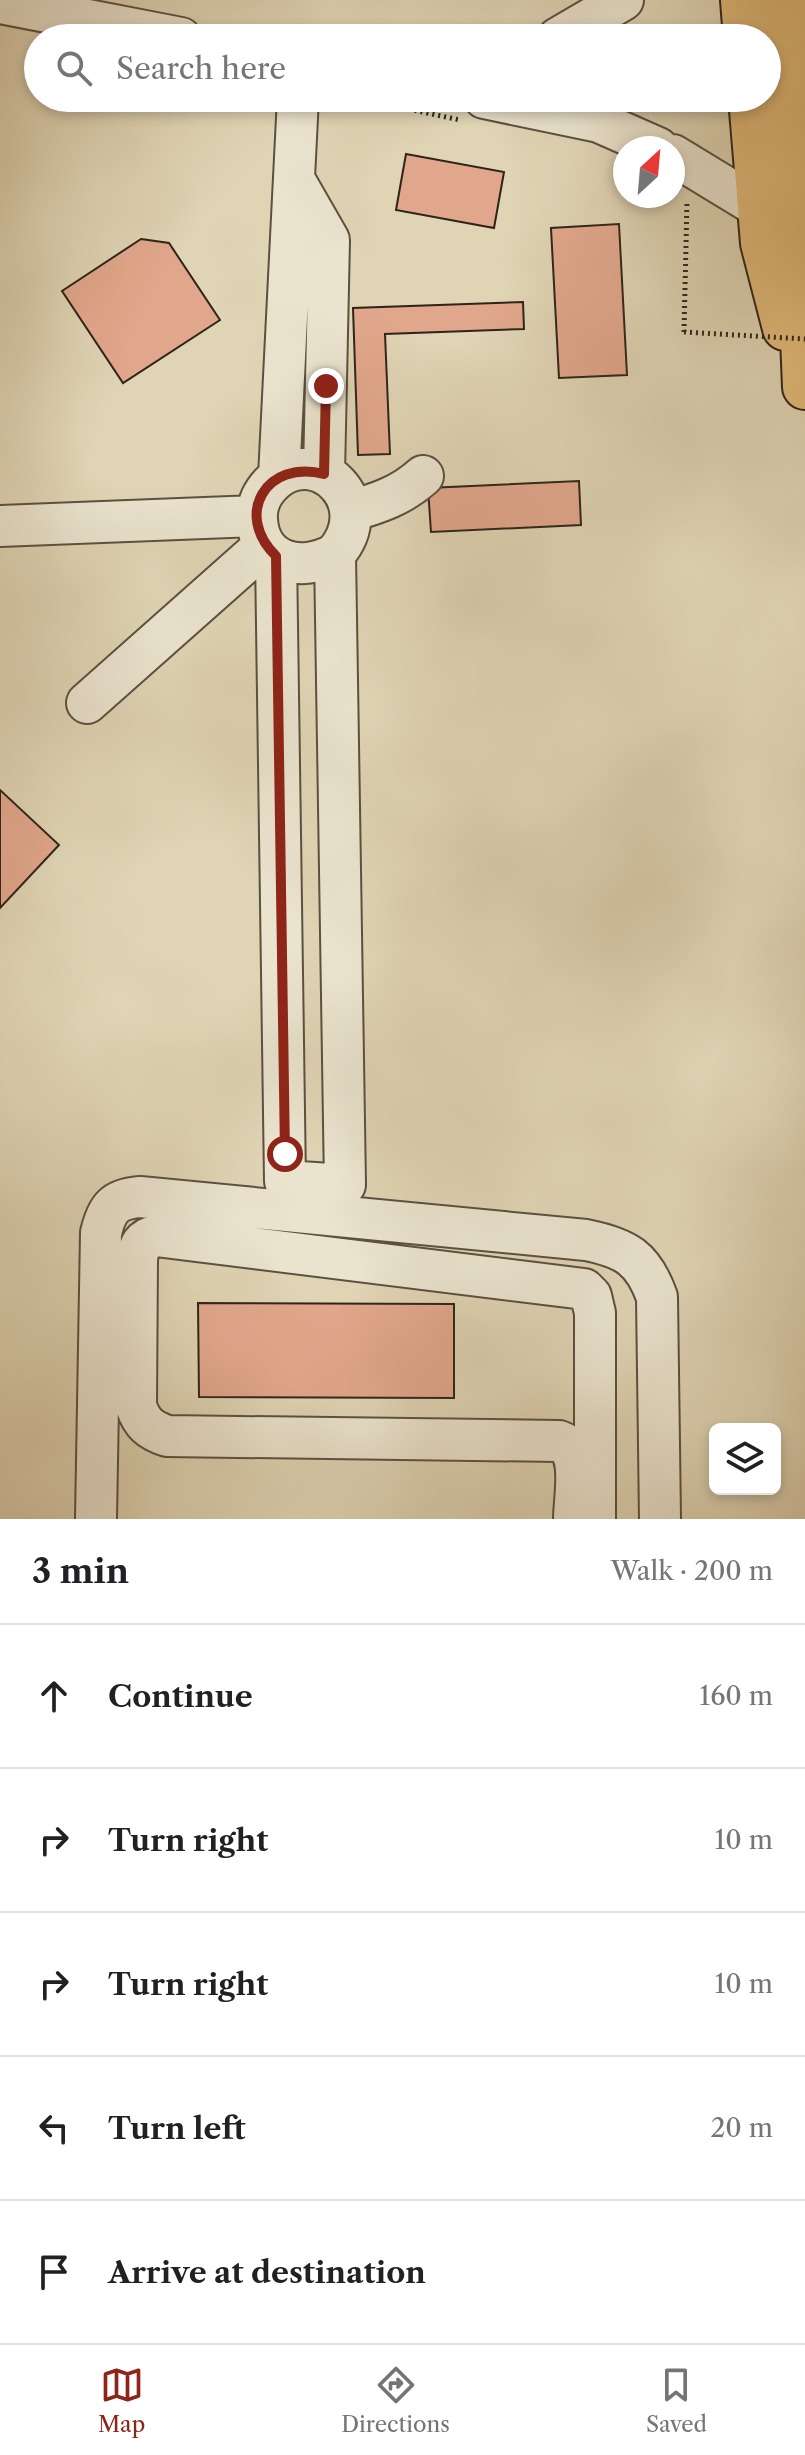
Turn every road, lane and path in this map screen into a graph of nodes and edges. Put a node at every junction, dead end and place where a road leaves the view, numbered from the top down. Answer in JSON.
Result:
{"nodes":[{"id":1,"x":623,"y":0,"type":"edge"},
{"id":2,"x":743,"y":0,"type":"edge"},
{"id":3,"x":787,"y":0,"type":"edge"},
{"id":4,"x":0,"y":3,"type":"edge"},
{"id":5,"x":109,"y":24,"type":"edge"},
{"id":6,"x":582,"y":24,"type":"edge"},
{"id":7,"x":745,"y":24,"type":"edge"},
{"id":8,"x":297,"y":112,"type":"edge"},
{"id":9,"x":551,"y":112,"type":"edge"},
{"id":10,"x":752,"y":112,"type":"edge"},
{"id":11,"x":631,"y":136,"type":"edge"},
{"id":12,"x":685,"y":162,"type":"edge"},
{"id":13,"x":294,"y":179,"type":"junction"},
{"id":14,"x":687,"y":197,"type":"dead end"},
{"id":15,"x":760,"y":208,"type":"junction"},
{"id":16,"x":805,"y":339,"type":"edge"},
{"id":17,"x":805,"y":387,"type":"edge"},
{"id":18,"x":805,"y":407,"type":"edge"},
{"id":19,"x":324,"y":474,"type":"junction"},
{"id":20,"x":423,"y":476,"type":"dead end"},
{"id":21,"x":279,"y":477,"type":"junction"},
{"id":22,"x":351,"y":511,"type":"junction"},
{"id":23,"x":0,"y":526,"type":"edge"},
{"id":24,"x":266,"y":539,"type":"junction"},
{"id":25,"x":335,"y":554,"type":"junction"},
{"id":26,"x":87,"y":703,"type":"dead end"},
{"id":27,"x":283,"y":1043,"type":"junction"},
{"id":28,"x":342,"y":1043,"type":"junction"},
{"id":29,"x":96,"y":1519,"type":"edge"},
{"id":30,"x":574,"y":1519,"type":"edge"},
{"id":31,"x":595,"y":1519,"type":"edge"},
{"id":32,"x":660,"y":1519,"type":"edge"}],
"edges":[{"from":1,"to":6,"type":"street"},
{"from":2,"to":7,"type":"highway"},
{"from":3,"to":17,"type":"highway"},
{"from":4,"to":5,"type":"street"},
{"from":8,"to":13,"type":"street"},
{"from":9,"to":11,"type":"street"},
{"from":10,"to":15,"type":"highway"},
{"from":12,"to":15,"type":"street"},
{"from":13,"to":19,"type":"street"},
{"from":13,"to":21,"type":"street"},
{"from":14,"to":16,"type":"path","bridge":true},
{"from":15,"to":18,"type":"highway"},
{"from":19,"to":21,"type":"street"},
{"from":19,"to":22,"type":"street"},
{"from":20,"to":22,"type":"street"},
{"from":21,"to":24,"type":"street"},
{"from":22,"to":25,"type":"street"},
{"from":23,"to":24,"type":"street"},
{"from":24,"to":25,"type":"street"},
{"from":24,"to":26,"type":"street"},
{"from":24,"to":27,"type":"street"},
{"from":25,"to":28,"type":"street"},
{"from":27,"to":28,"type":"street"},
{"from":27,"to":28,"type":"street"},
{"from":29,"to":32,"type":"street"},
{"from":30,"to":31,"type":"street"}]}
